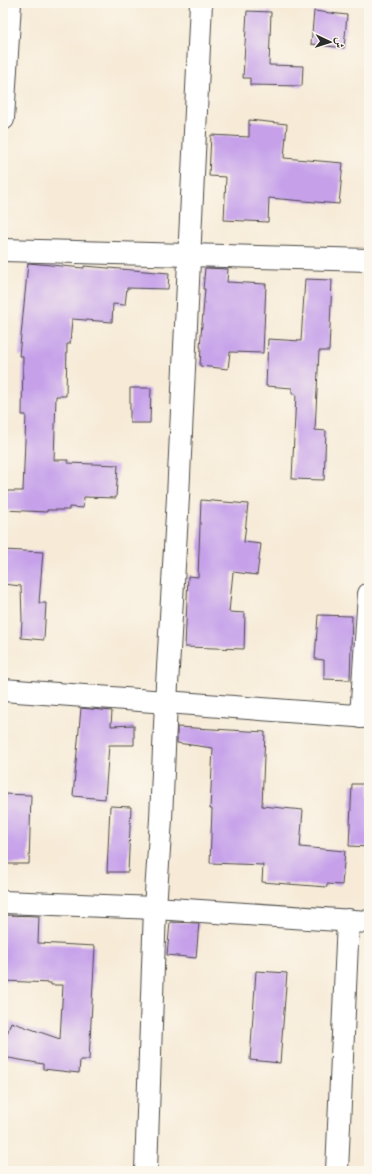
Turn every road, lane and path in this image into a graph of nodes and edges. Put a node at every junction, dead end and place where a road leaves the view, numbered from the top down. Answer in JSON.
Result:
{"nodes":[{"id":1,"x":10,"y":3,"type":"edge"},
{"id":2,"x":201,"y":3,"type":"edge"},
{"id":3,"x":3,"y":120,"type":"edge"},
{"id":4,"x":3,"y":250,"type":"edge"},
{"id":5,"x":189,"y":255,"type":"junction"},
{"id":6,"x":369,"y":260,"type":"edge"},
{"id":7,"x":369,"y":594,"type":"edge"},
{"id":8,"x":3,"y":690,"type":"edge"},
{"id":9,"x":166,"y":702,"type":"junction"},
{"id":10,"x":365,"y":717,"type":"edge"},
{"id":11,"x":3,"y":902,"type":"edge"},
{"id":12,"x":155,"y":908,"type":"junction"},
{"id":13,"x":359,"y":921,"type":"edge"},
{"id":14,"x":146,"y":1171,"type":"edge"},
{"id":15,"x":337,"y":1171,"type":"edge"}],
"edges":[{"from":1,"to":3,"type":"street"},
{"from":2,"to":5,"type":"street"},
{"from":4,"to":5,"type":"street"},
{"from":5,"to":6,"type":"street"},
{"from":5,"to":9,"type":"street"},
{"from":7,"to":10,"type":"street"},
{"from":8,"to":9,"type":"street"},
{"from":9,"to":10,"type":"street"},
{"from":9,"to":12,"type":"street"},
{"from":11,"to":12,"type":"street"},
{"from":12,"to":13,"type":"street"},
{"from":12,"to":14,"type":"street"},
{"from":13,"to":15,"type":"street"}]}
